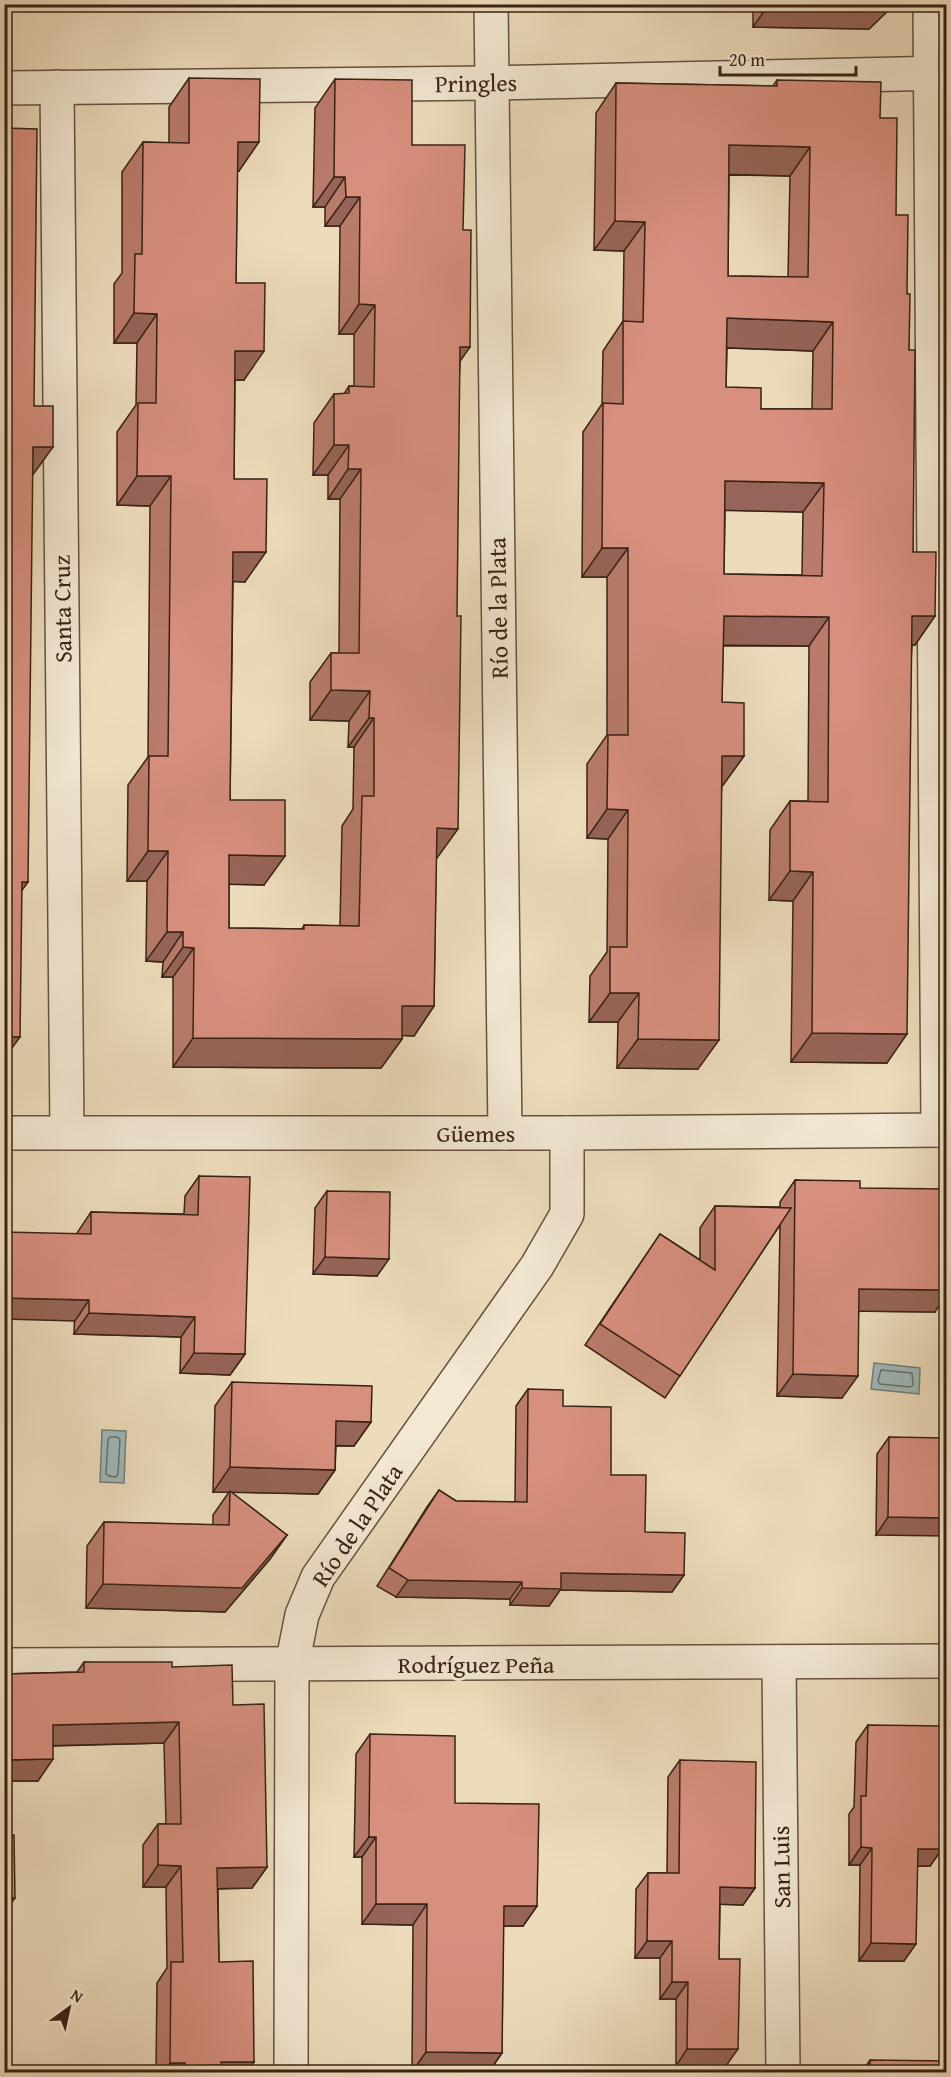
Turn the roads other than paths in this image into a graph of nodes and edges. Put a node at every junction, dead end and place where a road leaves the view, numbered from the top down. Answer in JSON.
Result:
{"nodes":[{"id":1,"x":491,"y":4,"type":"edge"},
{"id":2,"x":930,"y":4,"type":"edge"},
{"id":3,"x":938,"y":73,"type":"edge"},
{"id":4,"x":491,"y":83,"type":"junction"},
{"id":5,"x":57,"y":87,"type":"junction"},
{"id":6,"x":4,"y":88,"type":"edge"},
{"id":7,"x":942,"y":1130,"type":"edge"},
{"id":8,"x":4,"y":1132,"type":"edge"},
{"id":9,"x":67,"y":1132,"type":"junction"},
{"id":10,"x":505,"y":1133,"type":"junction"},
{"id":11,"x":567,"y":1133,"type":"junction"},
{"id":12,"x":946,"y":1660,"type":"edge"},
{"id":13,"x":779,"y":1662,"type":"junction"},
{"id":14,"x":4,"y":1665,"type":"edge"},
{"id":15,"x":292,"y":1665,"type":"junction"},
{"id":16,"x":291,"y":2073,"type":"edge"},
{"id":17,"x":783,"y":2073,"type":"edge"}],
"edges":[{"from":1,"to":4,"type":"street","name":"Río de la Plata"},
{"from":2,"to":3,"type":"street"},
{"from":3,"to":4,"type":"street","name":"Pringles"},
{"from":3,"to":7,"type":"street"},
{"from":4,"to":5,"type":"street","name":"Pringles"},
{"from":4,"to":10,"type":"street","name":"Río de la Plata"},
{"from":5,"to":6,"type":"street","name":"Pringles"},
{"from":5,"to":9,"type":"street","name":"Santa Cruz"},
{"from":7,"to":11,"type":"street","name":"Güemes"},
{"from":8,"to":9,"type":"street","name":"Güemes"},
{"from":9,"to":10,"type":"street","name":"Güemes"},
{"from":10,"to":11,"type":"street","name":"Güemes"},
{"from":11,"to":15,"type":"street","name":"Río de la Plata"},
{"from":12,"to":13,"type":"street","name":"Rodríguez Peña"},
{"from":13,"to":15,"type":"street","name":"Rodríguez Peña"},
{"from":13,"to":17,"type":"street","name":"San Luis"},
{"from":14,"to":15,"type":"street","name":"Rodríguez Peña"},
{"from":15,"to":16,"type":"street","name":"Río de la Plata"}]}
